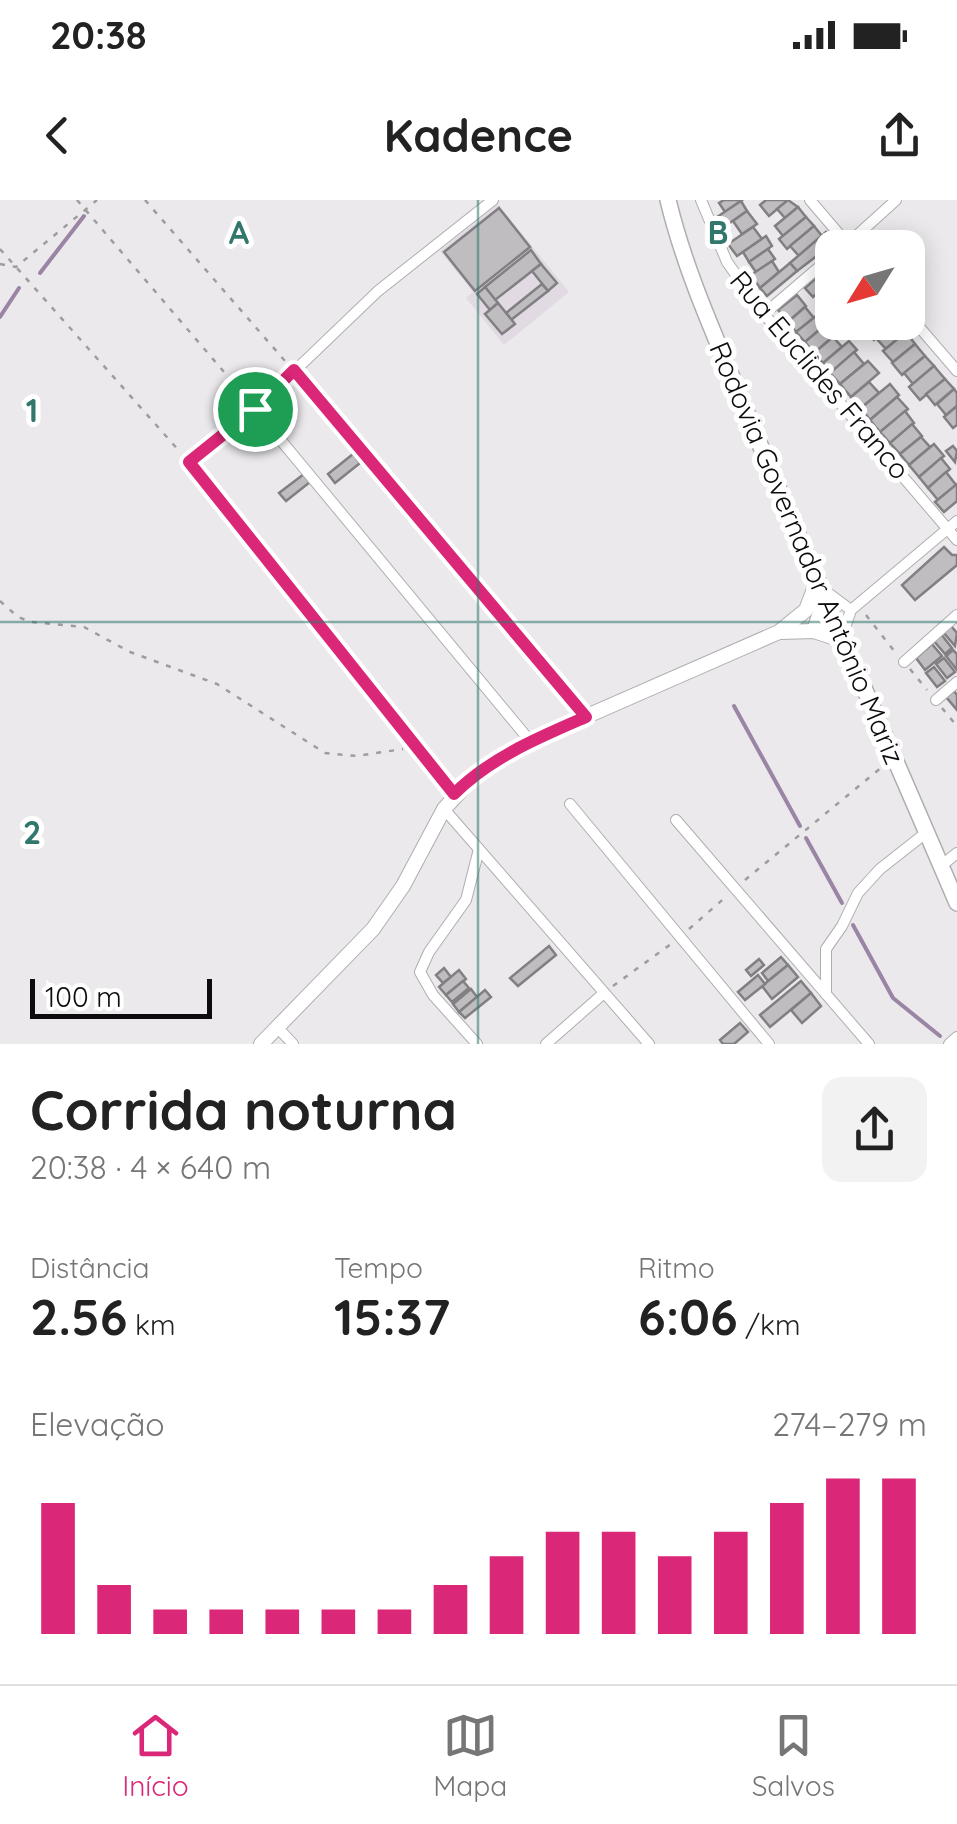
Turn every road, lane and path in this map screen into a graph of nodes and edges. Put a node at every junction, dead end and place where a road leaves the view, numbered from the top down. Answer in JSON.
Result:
{"nodes":[{"id":1,"x":78,"y":200,"type":"edge"},
{"id":2,"x":98,"y":200,"type":"edge"},
{"id":3,"x":145,"y":200,"type":"edge"},
{"id":4,"x":492,"y":200,"type":"edge"},
{"id":5,"x":659,"y":200,"type":"edge"},
{"id":6,"x":702,"y":200,"type":"edge"},
{"id":7,"x":810,"y":200,"type":"edge"},
{"id":8,"x":896,"y":200,"type":"edge"},
{"id":9,"x":670,"y":208,"type":"edge"},
{"id":10,"x":86,"y":210,"type":"junction"},
{"id":11,"x":834,"y":230,"type":"edge"},
{"id":12,"x":864,"y":230,"type":"edge"},
{"id":13,"x":0,"y":249,"type":"edge"},
{"id":14,"x":0,"y":264,"type":"edge"},
{"id":15,"x":16,"y":266,"type":"junction"},
{"id":16,"x":815,"y":270,"type":"edge"},
{"id":17,"x":764,"y":314,"type":"junction"},
{"id":18,"x":925,"y":334,"type":"edge"},
{"id":19,"x":294,"y":370,"type":"junction"},
{"id":20,"x":957,"y":371,"type":"edge"},
{"id":21,"x":255,"y":409,"type":"junction"},
{"id":22,"x":189,"y":462,"type":"junction"},
{"id":23,"x":952,"y":525,"type":"edge"},
{"id":24,"x":957,"y":540,"type":"edge"},
{"id":25,"x":816,"y":584,"type":"junction"},
{"id":26,"x":0,"y":602,"type":"edge"},
{"id":27,"x":852,"y":610,"type":"junction"},
{"id":28,"x":957,"y":615,"type":"edge"},
{"id":29,"x":813,"y":619,"type":"junction"},
{"id":30,"x":841,"y":640,"type":"junction"},
{"id":31,"x":904,"y":662,"type":"dead end"},
{"id":32,"x":957,"y":682,"type":"edge"},
{"id":33,"x":936,"y":700,"type":"dead end"},
{"id":34,"x":586,"y":717,"type":"junction"},
{"id":35,"x":530,"y":741,"type":"junction"},
{"id":36,"x":418,"y":746,"type":"junction"},
{"id":37,"x":893,"y":758,"type":"junction"},
{"id":38,"x":454,"y":794,"type":"junction"},
{"id":39,"x":570,"y":804,"type":"dead end"},
{"id":40,"x":444,"y":809,"type":"junction"},
{"id":41,"x":676,"y":820,"type":"dead end"},
{"id":42,"x":926,"y":832,"type":"junction"},
{"id":43,"x":479,"y":849,"type":"junction"},
{"id":44,"x":957,"y":853,"type":"edge"},
{"id":45,"x":941,"y":866,"type":"junction"},
{"id":46,"x":734,"y":889,"type":"junction"},
{"id":47,"x":957,"y":903,"type":"edge"},
{"id":48,"x":604,"y":993,"type":"junction"},
{"id":49,"x":826,"y":994,"type":"junction"},
{"id":50,"x":278,"y":1027,"type":"junction"},
{"id":51,"x":957,"y":1037,"type":"edge"},
{"id":52,"x":261,"y":1044,"type":"edge"},
{"id":53,"x":292,"y":1044,"type":"edge"},
{"id":54,"x":477,"y":1044,"type":"edge"},
{"id":55,"x":546,"y":1044,"type":"edge"},
{"id":56,"x":650,"y":1044,"type":"edge"},
{"id":57,"x":769,"y":1044,"type":"edge"},
{"id":58,"x":869,"y":1044,"type":"edge"},
{"id":59,"x":949,"y":1044,"type":"edge"}],
"edges":[{"from":1,"to":10,"type":"path"},
{"from":2,"to":10,"type":"path"},
{"from":3,"to":19,"type":"path"},
{"from":4,"to":19,"type":"street"},
{"from":5,"to":9,"type":"street"},
{"from":6,"to":17,"type":"street","name":"Rua Euclides Franco"},
{"from":7,"to":11,"type":"street"},
{"from":8,"to":12,"type":"street"},
{"from":9,"to":25,"type":"highway","name":"Rodovia Governador Antônio Mariz"},
{"from":10,"to":15,"type":"path"},
{"from":10,"to":21,"type":"path"},
{"from":13,"to":15,"type":"path"},
{"from":14,"to":15,"type":"path"},
{"from":15,"to":22,"type":"path"},
{"from":16,"to":17,"type":"street"},
{"from":17,"to":23,"type":"street","name":"Rua Euclides Franco"},
{"from":18,"to":20,"type":"street"},
{"from":19,"to":21,"type":"street"},
{"from":19,"to":34,"type":"street"},
{"from":21,"to":22,"type":"street"},
{"from":21,"to":35,"type":"street"},
{"from":22,"to":36,"type":"street"},
{"from":23,"to":24,"type":"street","name":"Rua Euclides Franco"},
{"from":23,"to":27,"type":"street"},
{"from":25,"to":27,"type":"street"},
{"from":25,"to":29,"type":"main road"},
{"from":25,"to":30,"type":"highway","name":"Rodovia Governador Antônio Mariz"},
{"from":26,"to":36,"type":"path"},
{"from":27,"to":30,"type":"street"},
{"from":28,"to":31,"type":"street"},
{"from":29,"to":30,"type":"main road"},
{"from":29,"to":34,"type":"main road"},
{"from":30,"to":37,"type":"highway","name":"Rodovia Governador Antônio Mariz"},
{"from":32,"to":33,"type":"street"},
{"from":34,"to":35,"type":"main road"},
{"from":35,"to":38,"type":"main road"},
{"from":36,"to":38,"type":"street"},
{"from":37,"to":42,"type":"highway","name":"Rodovia Governador Antônio Mariz"},
{"from":37,"to":46,"type":"path"},
{"from":38,"to":40,"type":"main road"},
{"from":39,"to":57,"type":"street"},
{"from":40,"to":43,"type":"street"},
{"from":40,"to":50,"type":"main road"},
{"from":41,"to":46,"type":"street"},
{"from":42,"to":45,"type":"highway","name":"Rodovia Governador Antônio Mariz"},
{"from":42,"to":49,"type":"street"},
{"from":43,"to":48,"type":"street"},
{"from":43,"to":54,"type":"street"},
{"from":44,"to":45,"type":"street"},
{"from":45,"to":47,"type":"highway","name":"Rodovia Governador Antônio Mariz"},
{"from":46,"to":49,"type":"street"},
{"from":48,"to":55,"type":"street"},
{"from":48,"to":56,"type":"street"},
{"from":49,"to":58,"type":"street"},
{"from":50,"to":52,"type":"main road"},
{"from":50,"to":53,"type":"street"},
{"from":51,"to":59,"type":"street"}]}
